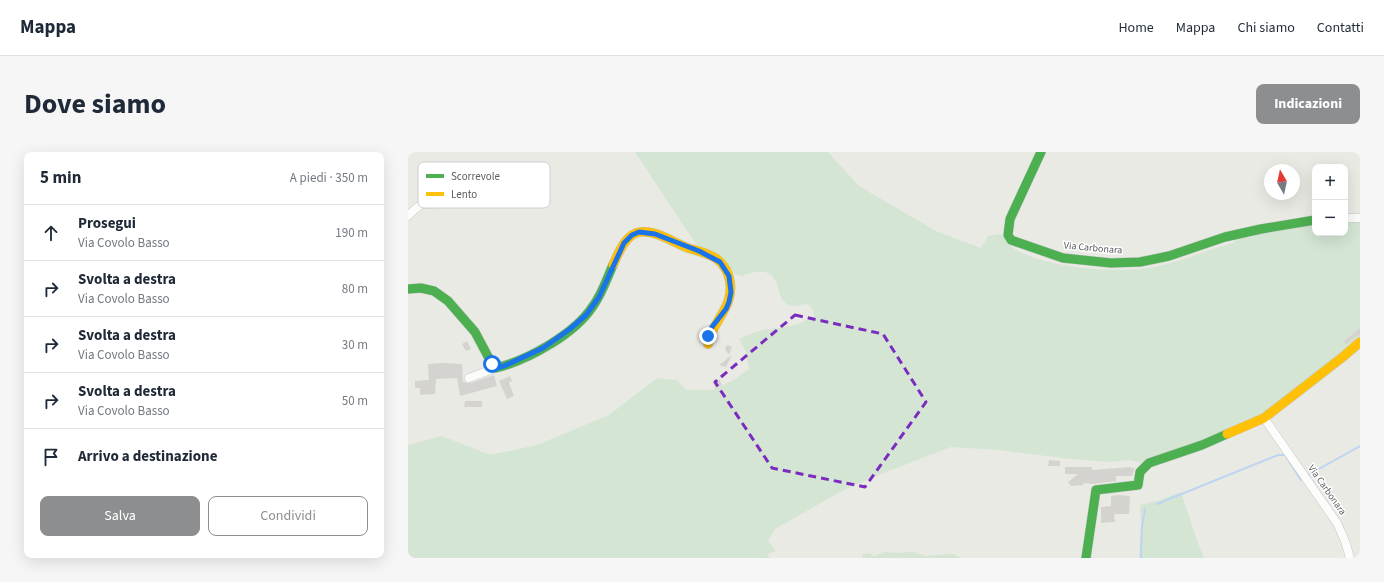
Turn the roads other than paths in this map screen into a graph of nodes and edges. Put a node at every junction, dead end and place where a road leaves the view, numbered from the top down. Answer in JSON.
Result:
{"nodes":[{"id":1,"x":1042,"y":152,"type":"edge"},
{"id":2,"x":418,"y":207,"type":"edge"},
{"id":3,"x":408,"y":216,"type":"edge"},
{"id":4,"x":1348,"y":218,"type":"edge"},
{"id":5,"x":1360,"y":218,"type":"edge"},
{"id":6,"x":1312,"y":220,"type":"edge"},
{"id":7,"x":408,"y":289,"type":"edge"},
{"id":8,"x":1360,"y":342,"type":"edge"},
{"id":9,"x":708,"y":344,"type":"dead end"},
{"id":10,"x":496,"y":368,"type":"junction"},
{"id":11,"x":469,"y":378,"type":"dead end"},
{"id":12,"x":1264,"y":418,"type":"junction"},
{"id":13,"x":1086,"y":558,"type":"edge"},
{"id":14,"x":1350,"y":558,"type":"edge"}],
"edges":[{"from":1,"to":6,"type":"street","name":"Via Carbonara"},
{"from":2,"to":3,"type":"street"},
{"from":4,"to":5,"type":"street"},
{"from":7,"to":10,"type":"street"},
{"from":8,"to":12,"type":"street"},
{"from":9,"to":10,"type":"street"},
{"from":10,"to":11,"type":"street"},
{"from":12,"to":13,"type":"street"},
{"from":12,"to":14,"type":"street","name":"Via Carbonara"}]}
